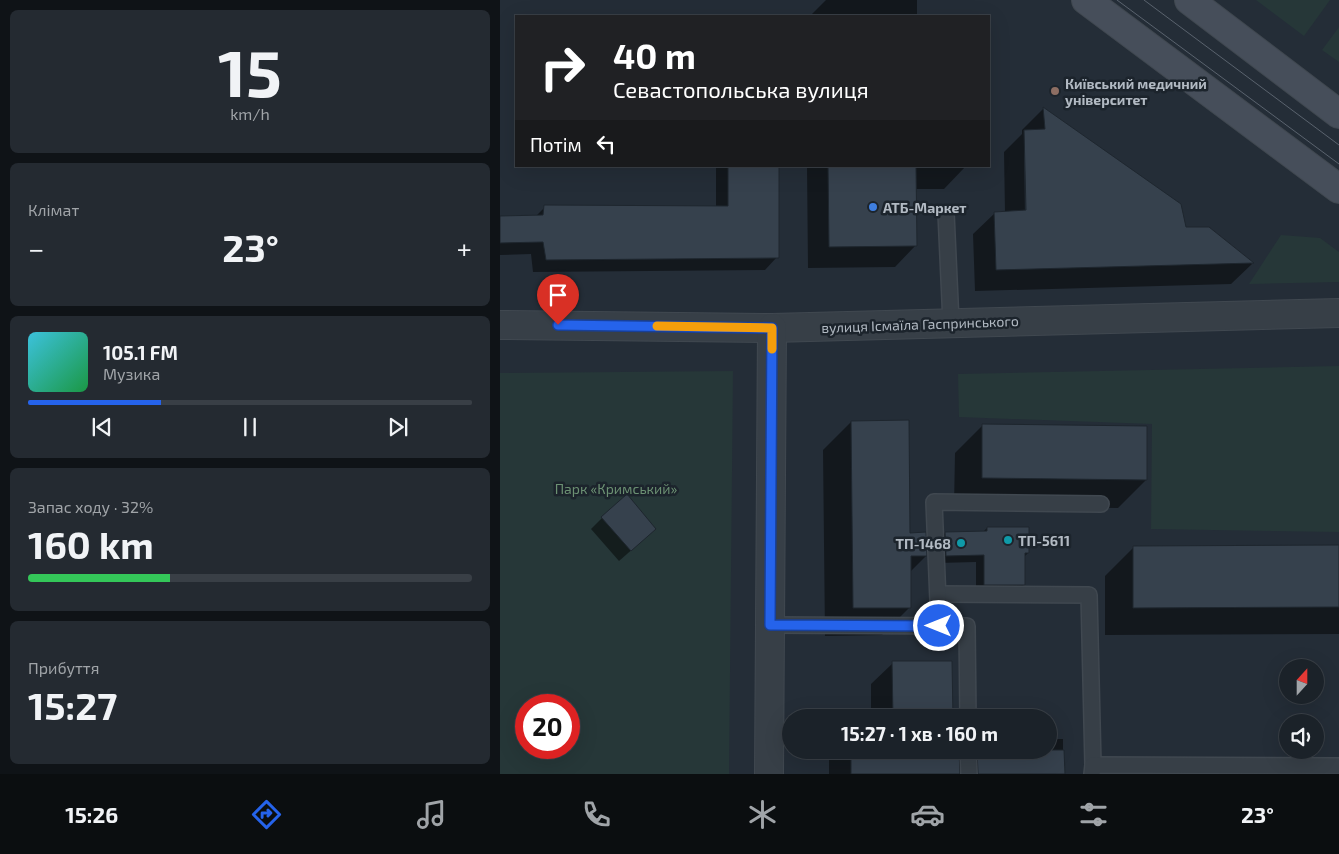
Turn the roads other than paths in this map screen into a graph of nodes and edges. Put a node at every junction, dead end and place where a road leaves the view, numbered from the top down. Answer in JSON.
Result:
{"nodes":[{"id":1,"x":1086,"y":0,"type":"edge"},
{"id":2,"x":1189,"y":0,"type":"edge"},
{"id":3,"x":1339,"y":114,"type":"edge"},
{"id":4,"x":1339,"y":189,"type":"edge"},
{"id":5,"x":946,"y":213,"type":"dead end"},
{"id":6,"x":1339,"y":313,"type":"edge"},
{"id":7,"x":951,"y":323,"type":"junction"},
{"id":8,"x":500,"y":325,"type":"edge"},
{"id":9,"x":772,"y":328,"type":"junction"},
{"id":10,"x":1101,"y":504,"type":"dead end"},
{"id":11,"x":938,"y":594,"type":"junction"},
{"id":12,"x":770,"y":625,"type":"junction"},
{"id":13,"x":939,"y":626,"type":"junction"},
{"id":14,"x":968,"y":709,"type":"edge"},
{"id":15,"x":968,"y":759,"type":"edge"},
{"id":16,"x":1339,"y":766,"type":"edge"},
{"id":17,"x":1092,"y":770,"type":"edge"},
{"id":18,"x":769,"y":774,"type":"edge"},
{"id":19,"x":969,"y":774,"type":"edge"}],
"edges":[{"from":1,"to":4,"type":"main road"},
{"from":2,"to":3,"type":"main road"},
{"from":5,"to":7,"type":"lane"},
{"from":6,"to":7,"type":"street","name":"вулиця Ісмаїла Гаспринського"},
{"from":7,"to":9,"type":"street","name":"вулиця Ісмаїла Гаспринського"},
{"from":8,"to":9,"type":"street","name":"вулиця Ісмаїла Гаспринського"},
{"from":9,"to":12,"type":"street"},
{"from":10,"to":11,"type":"lane"},
{"from":11,"to":13,"type":"lane"},
{"from":11,"to":17,"type":"lane"},
{"from":12,"to":13,"type":"lane"},
{"from":12,"to":18,"type":"street"},
{"from":13,"to":14,"type":"lane"},
{"from":15,"to":19,"type":"lane"},
{"from":16,"to":17,"type":"lane"}]}
